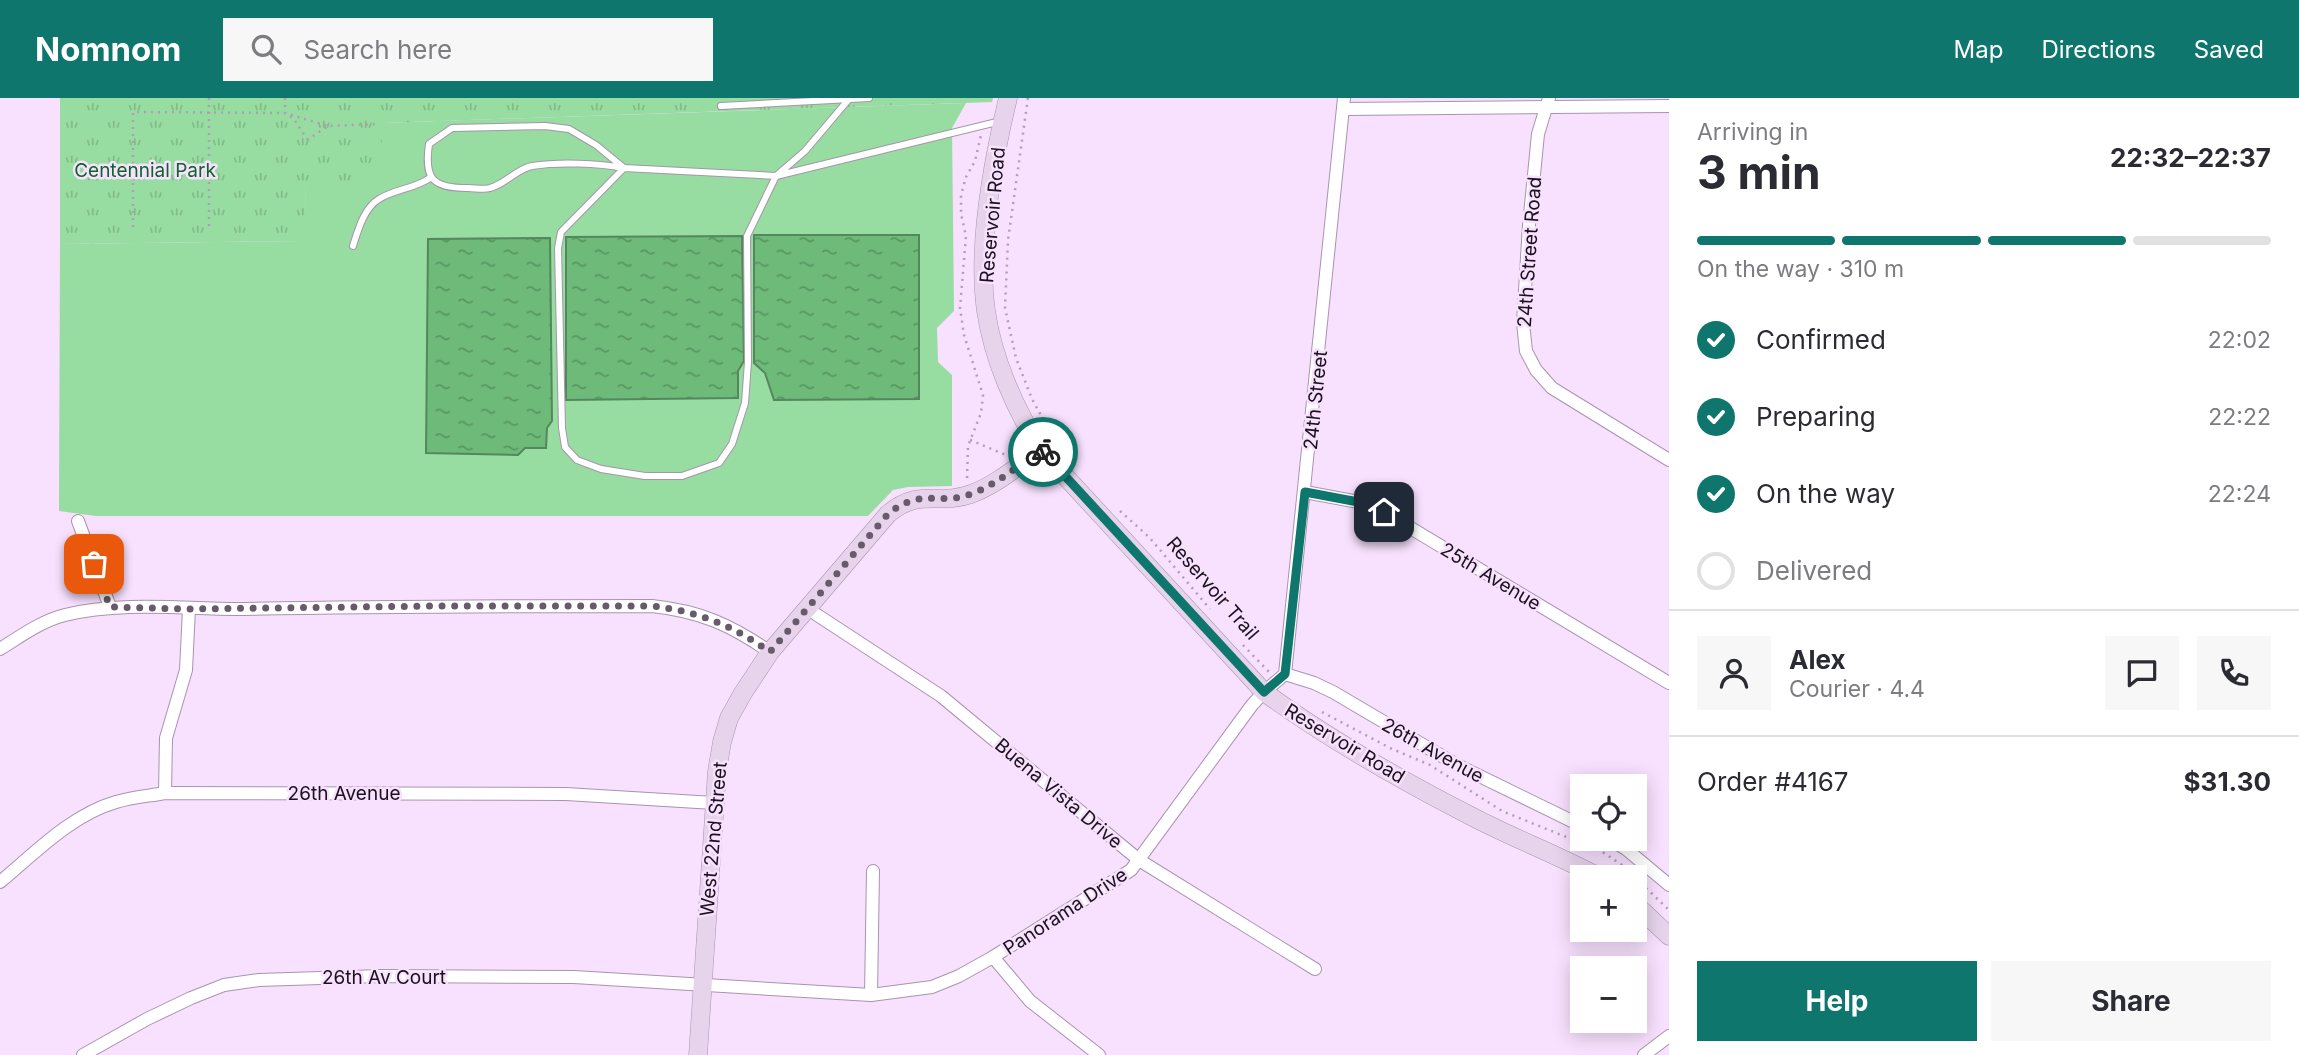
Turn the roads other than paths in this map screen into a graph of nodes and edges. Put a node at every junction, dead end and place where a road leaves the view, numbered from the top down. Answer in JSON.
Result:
{"nodes":[{"id":1,"x":869,"y":98,"type":"edge"},
{"id":2,"x":1008,"y":98,"type":"edge"},
{"id":3,"x":849,"y":99,"type":"edge"},
{"id":4,"x":1548,"y":102,"type":"edge"},
{"id":5,"x":1344,"y":103,"type":"edge"},
{"id":6,"x":721,"y":106,"type":"dead end"},
{"id":7,"x":1669,"y":107,"type":"edge"},
{"id":8,"x":1003,"y":120,"type":"junction"},
{"id":9,"x":624,"y":168,"type":"junction"},
{"id":10,"x":776,"y":176,"type":"junction"},
{"id":11,"x":430,"y":178,"type":"junction"},
{"id":12,"x":353,"y":246,"type":"dead end"},
{"id":13,"x":1041,"y":450,"type":"junction"},
{"id":14,"x":1669,"y":460,"type":"edge"},
{"id":15,"x":1305,"y":492,"type":"junction"},
{"id":16,"x":78,"y":521,"type":"dead end"},
{"id":17,"x":110,"y":607,"type":"junction"},
{"id":18,"x":189,"y":609,"type":"junction"},
{"id":19,"x":808,"y":609,"type":"junction"},
{"id":20,"x":0,"y":649,"type":"edge"},
{"id":21,"x":770,"y":652,"type":"junction"},
{"id":22,"x":1275,"y":682,"type":"junction"},
{"id":23,"x":1669,"y":682,"type":"edge"},
{"id":24,"x":165,"y":793,"type":"junction"},
{"id":25,"x":714,"y":803,"type":"junction"},
{"id":26,"x":1570,"y":820,"type":"edge"},
{"id":27,"x":1628,"y":851,"type":"edge"},
{"id":28,"x":1139,"y":860,"type":"junction"},
{"id":29,"x":1576,"y":865,"type":"edge"},
{"id":30,"x":873,"y":871,"type":"dead end"},
{"id":31,"x":0,"y":882,"type":"edge"},
{"id":32,"x":1669,"y":885,"type":"edge"},
{"id":33,"x":1647,"y":915,"type":"edge"},
{"id":34,"x":1669,"y":936,"type":"edge"},
{"id":35,"x":993,"y":957,"type":"junction"},
{"id":36,"x":1315,"y":969,"type":"dead end"},
{"id":37,"x":702,"y":985,"type":"junction"},
{"id":38,"x":871,"y":995,"type":"junction"},
{"id":39,"x":1669,"y":1036,"type":"edge"},
{"id":40,"x":1082,"y":1050,"type":"edge"},
{"id":41,"x":83,"y":1055,"type":"edge"},
{"id":42,"x":698,"y":1055,"type":"edge"},
{"id":43,"x":1099,"y":1055,"type":"edge"},
{"id":44,"x":1644,"y":1055,"type":"edge"}],
"edges":[{"from":1,"to":3,"type":"lane"},
{"from":2,"to":8,"type":"street","name":"Reservoir Road"},
{"from":3,"to":6,"type":"lane"},
{"from":3,"to":10,"type":"lane"},
{"from":4,"to":5,"type":"street"},
{"from":4,"to":7,"type":"street"},
{"from":4,"to":14,"type":"street","name":"24th Street Road"},
{"from":5,"to":15,"type":"street","name":"24th Street"},
{"from":8,"to":10,"type":"lane"},
{"from":8,"to":13,"type":"street","name":"Reservoir Road"},
{"from":9,"to":10,"type":"lane"},
{"from":9,"to":10,"type":"lane"},
{"from":9,"to":11,"type":"lane"},
{"from":9,"to":11,"type":"lane"},
{"from":11,"to":12,"type":"lane"},
{"from":13,"to":19,"type":"street","name":"West 22nd Street"},
{"from":13,"to":22,"type":"street","name":"Reservoir Road"},
{"from":15,"to":22,"type":"street","name":"24th Street"},
{"from":15,"to":23,"type":"street","name":"25th Avenue"},
{"from":16,"to":17,"type":"street"},
{"from":17,"to":18,"type":"street"},
{"from":17,"to":20,"type":"street"},
{"from":18,"to":21,"type":"street"},
{"from":18,"to":24,"type":"street"},
{"from":19,"to":21,"type":"street","name":"West 22nd Street"},
{"from":19,"to":28,"type":"street","name":"Buena Vista Drive"},
{"from":21,"to":25,"type":"street","name":"West 22nd Street"},
{"from":22,"to":26,"type":"street","name":"26th Avenue"},
{"from":22,"to":28,"type":"street","name":"Panorama Drive"},
{"from":22,"to":29,"type":"street","name":"Reservoir Road"},
{"from":24,"to":25,"type":"street","name":"26th Avenue"},
{"from":24,"to":31,"type":"street","name":"26th Avenue"},
{"from":25,"to":37,"type":"street","name":"West 22nd Street"},
{"from":27,"to":32,"type":"street"},
{"from":28,"to":35,"type":"street","name":"Panorama Drive"},
{"from":28,"to":36,"type":"street","name":"Buena Vista Drive"},
{"from":30,"to":38,"type":"street"},
{"from":33,"to":34,"type":"street"},
{"from":35,"to":38,"type":"street","name":"Panorama Drive"},
{"from":35,"to":40,"type":"street"},
{"from":37,"to":38,"type":"street","name":"Panorama Drive"},
{"from":37,"to":41,"type":"street","name":"26th Av Court"},
{"from":37,"to":42,"type":"street","name":"West 22nd Street"},
{"from":39,"to":44,"type":"street"},
{"from":40,"to":43,"type":"street"}]}
